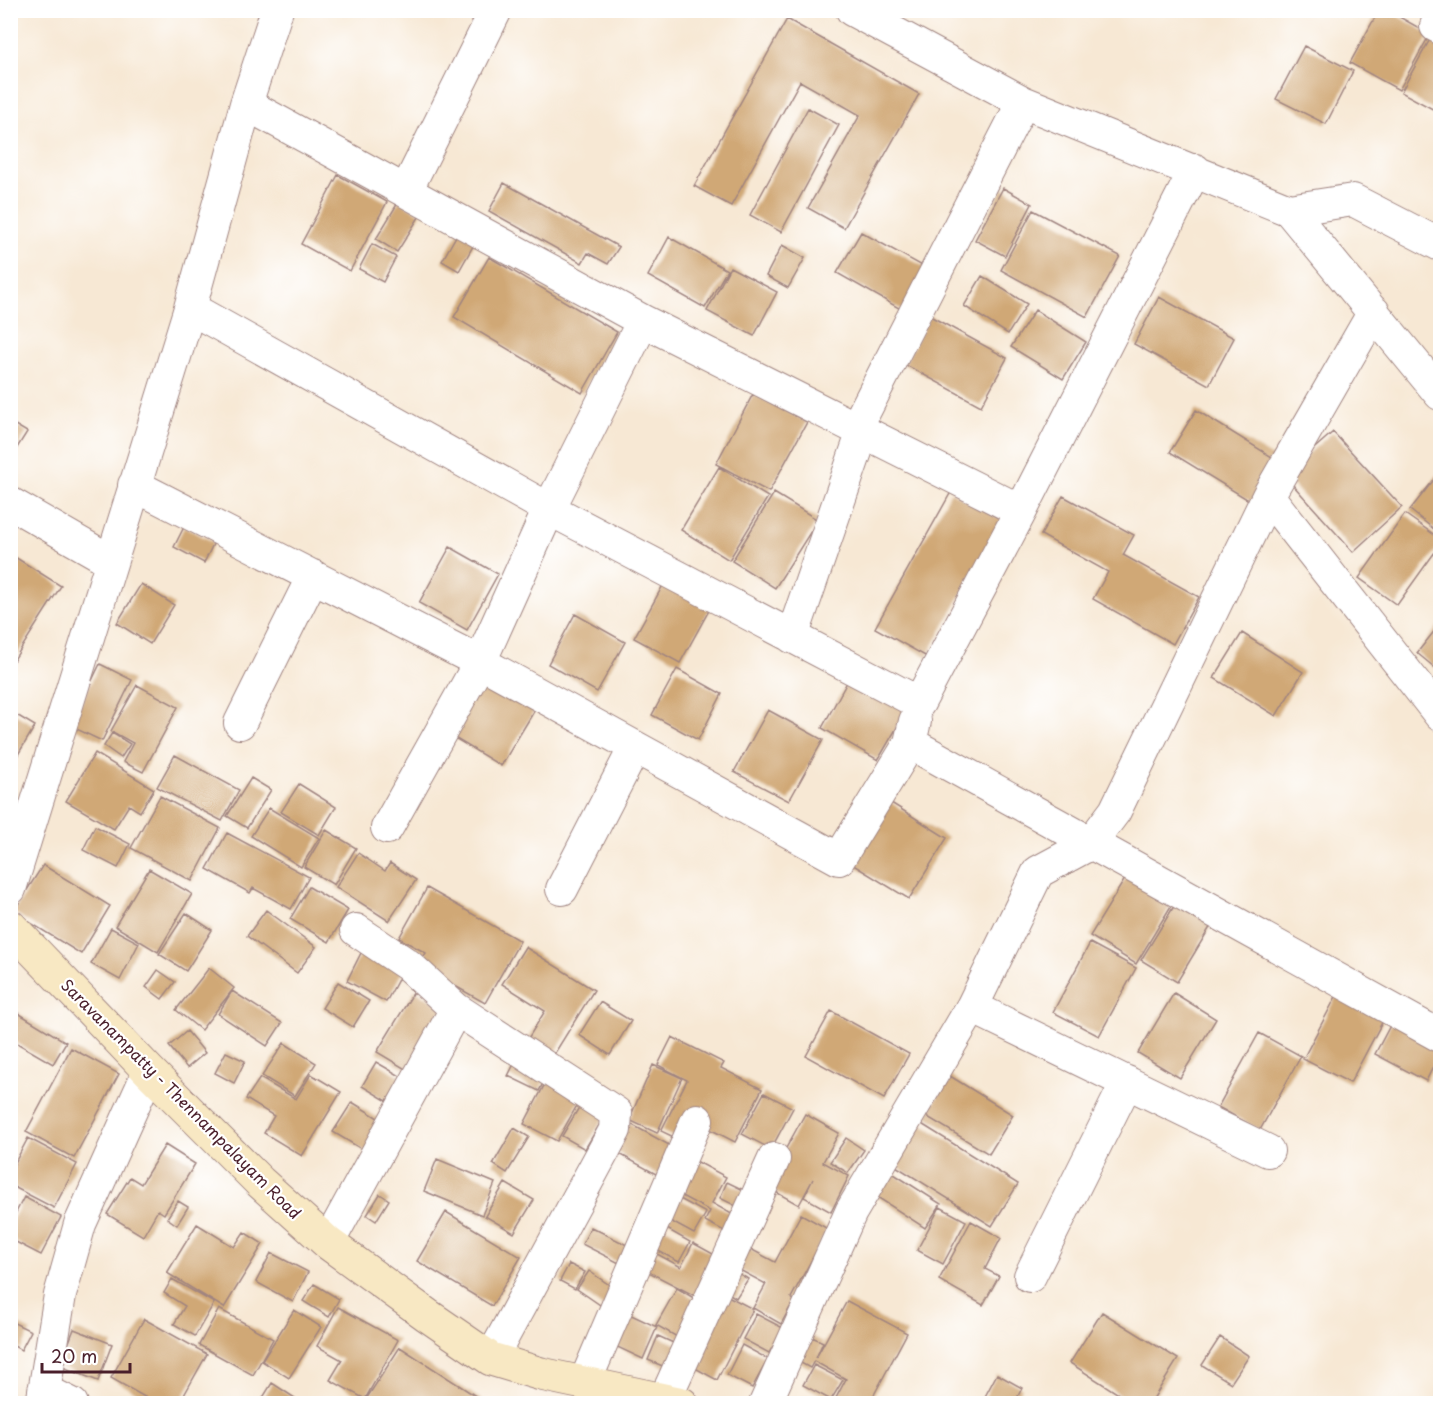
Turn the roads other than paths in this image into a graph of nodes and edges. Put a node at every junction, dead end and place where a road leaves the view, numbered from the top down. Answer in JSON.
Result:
{"nodes":[{"id":1,"x":277,"y":10,"type":"edge"},
{"id":2,"x":496,"y":10,"type":"edge"},
{"id":3,"x":852,"y":10,"type":"edge"},
{"id":4,"x":1023,"y":102,"type":"junction"},
{"id":5,"x":246,"y":104,"type":"junction"},
{"id":6,"x":1194,"y":170,"type":"junction"},
{"id":7,"x":406,"y":191,"type":"junction"},
{"id":8,"x":1289,"y":210,"type":"junction"},
{"id":9,"x":1440,"y":245,"type":"edge"},
{"id":10,"x":190,"y":308,"type":"junction"},
{"id":11,"x":1374,"y":312,"type":"junction"},
{"id":12,"x":643,"y":321,"type":"junction"},
{"id":13,"x":1440,"y":394,"type":"edge"},
{"id":14,"x":859,"y":430,"type":"junction"},
{"id":15,"x":134,"y":485,"type":"junction"},
{"id":16,"x":1268,"y":496,"type":"junction"},
{"id":17,"x":10,"y":503,"type":"edge"},
{"id":18,"x":549,"y":509,"type":"junction"},
{"id":19,"x":1021,"y":511,"type":"junction"},
{"id":20,"x":111,"y":561,"type":"junction"},
{"id":21,"x":313,"y":576,"type":"junction"},
{"id":22,"x":792,"y":637,"type":"junction"},
{"id":23,"x":480,"y":662,"type":"junction"},
{"id":24,"x":919,"y":703,"type":"junction"},
{"id":25,"x":1440,"y":715,"type":"edge"},
{"id":26,"x":240,"y":723,"type":"dead end"},
{"id":27,"x":910,"y":742,"type":"junction"},
{"id":28,"x":635,"y":747,"type":"junction"},
{"id":29,"x":387,"y":828,"type":"dead end"},
{"id":30,"x":1090,"y":844,"type":"junction"},
{"id":31,"x":10,"y":889,"type":"edge"},
{"id":32,"x":562,"y":889,"type":"dead end"},
{"id":33,"x":10,"y":926,"type":"edge"},
{"id":34,"x":356,"y":930,"type":"dead end"},
{"id":35,"x":972,"y":1007,"type":"junction"},
{"id":36,"x":456,"y":1009,"type":"junction"},
{"id":37,"x":1440,"y":1036,"type":"edge"},
{"id":38,"x":149,"y":1071,"type":"junction"},
{"id":39,"x":1127,"y":1082,"type":"junction"},
{"id":40,"x":697,"y":1120,"type":"dead end"},
{"id":41,"x":1268,"y":1151,"type":"dead end"},
{"id":42,"x":774,"y":1160,"type":"dead end"},
{"id":43,"x":328,"y":1243,"type":"junction"},
{"id":44,"x":1030,"y":1276,"type":"dead end"},
{"id":45,"x":491,"y":1359,"type":"junction"},
{"id":46,"x":585,"y":1382,"type":"junction"},
{"id":47,"x":44,"y":1397,"type":"edge"},
{"id":48,"x":674,"y":1401,"type":"edge"},
{"id":49,"x":72,"y":1404,"type":"edge"},
{"id":50,"x":765,"y":1404,"type":"edge"}],
"edges":[{"from":1,"to":5,"type":"street"},
{"from":2,"to":7,"type":"street"},
{"from":3,"to":4,"type":"street"},
{"from":4,"to":6,"type":"street"},
{"from":4,"to":14,"type":"street"},
{"from":5,"to":7,"type":"street"},
{"from":5,"to":10,"type":"street"},
{"from":6,"to":8,"type":"street"},
{"from":6,"to":19,"type":"street"},
{"from":7,"to":12,"type":"street"},
{"from":8,"to":9,"type":"street"},
{"from":8,"to":11,"type":"street"},
{"from":10,"to":15,"type":"street"},
{"from":10,"to":18,"type":"street"},
{"from":11,"to":13,"type":"street"},
{"from":11,"to":16,"type":"street"},
{"from":12,"to":14,"type":"street"},
{"from":12,"to":18,"type":"street"},
{"from":14,"to":19,"type":"street"},
{"from":14,"to":22,"type":"street"},
{"from":15,"to":20,"type":"street"},
{"from":15,"to":21,"type":"street"},
{"from":16,"to":25,"type":"street"},
{"from":16,"to":30,"type":"street"},
{"from":17,"to":20,"type":"street"},
{"from":18,"to":22,"type":"street"},
{"from":18,"to":23,"type":"street"},
{"from":19,"to":24,"type":"street"},
{"from":20,"to":31,"type":"street"},
{"from":21,"to":23,"type":"street"},
{"from":21,"to":26,"type":"street"},
{"from":22,"to":24,"type":"street"},
{"from":23,"to":28,"type":"street"},
{"from":23,"to":29,"type":"street"},
{"from":24,"to":27,"type":"street"},
{"from":27,"to":28,"type":"street"},
{"from":27,"to":30,"type":"street"},
{"from":28,"to":32,"type":"street"},
{"from":30,"to":35,"type":"street"},
{"from":30,"to":37,"type":"street"},
{"from":33,"to":38,"type":"main road","name":"Saravanampatty - Thennampalayam Road"},
{"from":34,"to":36,"type":"street"},
{"from":35,"to":39,"type":"street"},
{"from":35,"to":50,"type":"street"},
{"from":36,"to":43,"type":"street"},
{"from":36,"to":45,"type":"street"},
{"from":38,"to":43,"type":"main road","name":"Saravanampatty - Thennampalayam Road"},
{"from":38,"to":47,"type":"street"},
{"from":39,"to":41,"type":"street"},
{"from":39,"to":44,"type":"street"},
{"from":40,"to":46,"type":"street"},
{"from":42,"to":48,"type":"street"},
{"from":43,"to":45,"type":"main road","name":"Saravanampatty - Thennampalayam Road"},
{"from":45,"to":46,"type":"main road","name":"Saravanampatty - Thennampalayam Road"},
{"from":46,"to":48,"type":"main road","name":"Saravanampatty - Thennampalayam Road"},
{"from":47,"to":49,"type":"street"}]}
